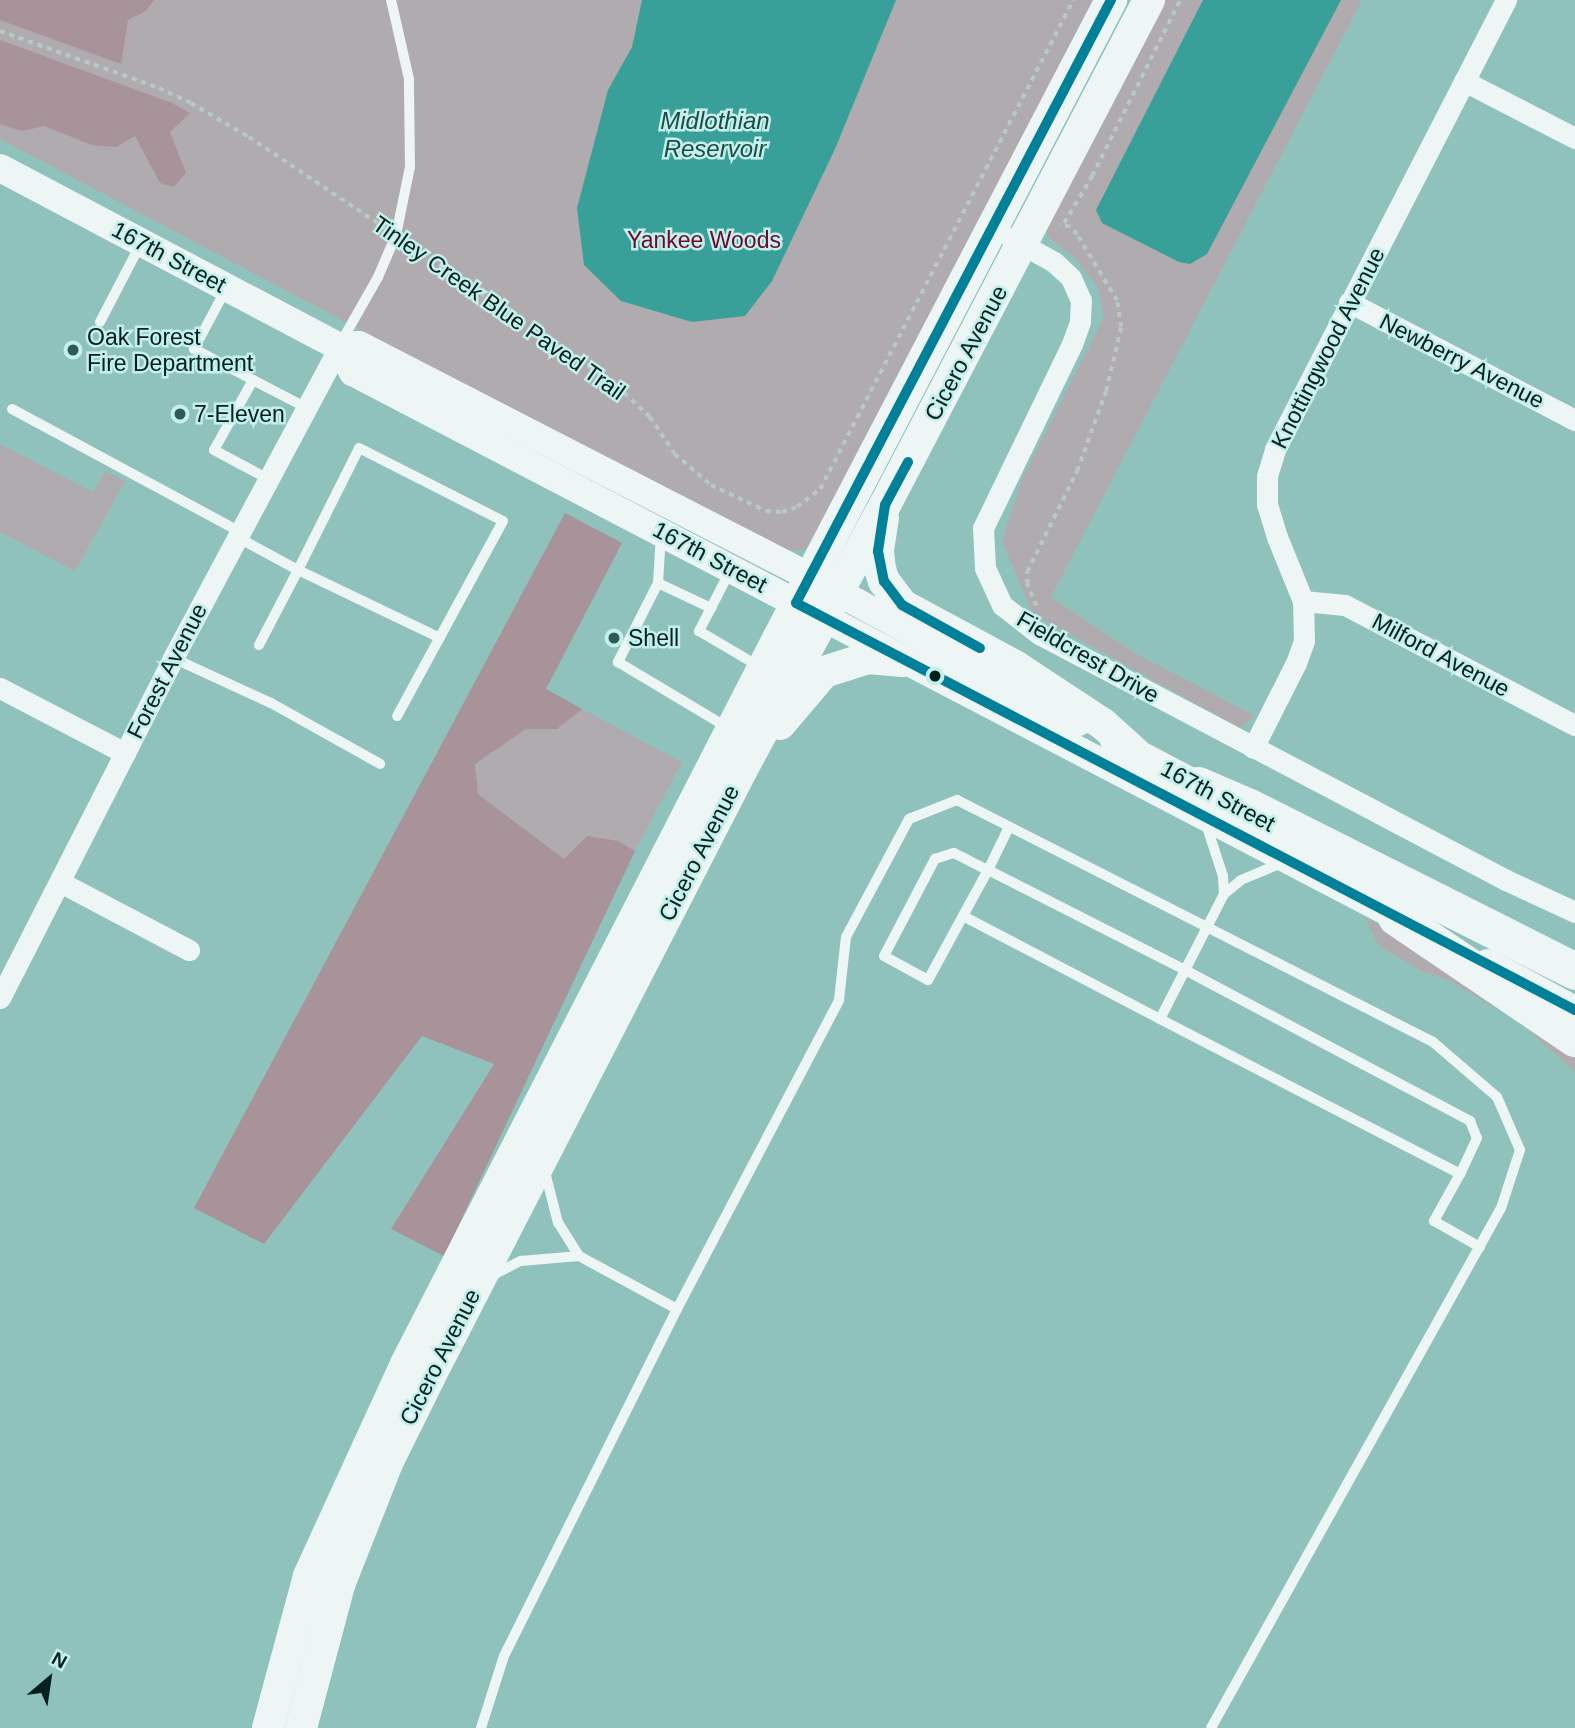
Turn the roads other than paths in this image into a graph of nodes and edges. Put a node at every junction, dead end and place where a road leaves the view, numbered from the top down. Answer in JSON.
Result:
{"nodes":[{"id":1,"x":391,"y":0,"type":"edge"},
{"id":2,"x":1111,"y":0,"type":"edge"},
{"id":3,"x":1149,"y":0,"type":"edge"},
{"id":4,"x":1506,"y":0,"type":"edge"},
{"id":5,"x":1464,"y":81,"type":"junction"},
{"id":6,"x":1575,"y":138,"type":"edge"},
{"id":7,"x":0,"y":168,"type":"edge"},
{"id":8,"x":992,"y":229,"type":"junction"},
{"id":9,"x":141,"y":242,"type":"junction"},
{"id":10,"x":1022,"y":245,"type":"junction"},
{"id":11,"x":226,"y":288,"type":"junction"},
{"id":12,"x":1349,"y":302,"type":"junction"},
{"id":13,"x":100,"y":322,"type":"dead end"},
{"id":14,"x":339,"y":346,"type":"junction"},
{"id":15,"x":253,"y":380,"type":"junction"},
{"id":16,"x":307,"y":408,"type":"junction"},
{"id":17,"x":12,"y":409,"type":"dead end"},
{"id":18,"x":1575,"y":419,"type":"edge"},
{"id":19,"x":270,"y":480,"type":"junction"},
{"id":20,"x":885,"y":505,"type":"junction"},
{"id":21,"x":661,"y":532,"type":"junction"},
{"id":22,"x":238,"y":534,"type":"junction"},
{"id":23,"x":732,"y":569,"type":"junction"},
{"id":24,"x":298,"y":570,"type":"junction"},
{"id":25,"x":659,"y":583,"type":"junction"},
{"id":26,"x":817,"y":597,"type":"junction"},
{"id":27,"x":1303,"y":601,"type":"junction"},
{"id":28,"x":711,"y":608,"type":"junction"},
{"id":29,"x":440,"y":638,"type":"junction"},
{"id":30,"x":259,"y":645,"type":"dead end"},
{"id":31,"x":173,"y":658,"type":"junction"},
{"id":32,"x":903,"y":661,"type":"junction"},
{"id":33,"x":763,"y":668,"type":"junction"},
{"id":34,"x":0,"y":688,"type":"edge"},
{"id":35,"x":397,"y":716,"type":"dead end"},
{"id":36,"x":1575,"y":725,"type":"edge"},
{"id":37,"x":732,"y":730,"type":"junction"},
{"id":38,"x":1253,"y":748,"type":"junction"},
{"id":39,"x":1134,"y":752,"type":"junction"},
{"id":40,"x":125,"y":753,"type":"junction"},
{"id":41,"x":380,"y":764,"type":"dead end"},
{"id":42,"x":741,"y":771,"type":"junction"},
{"id":43,"x":1200,"y":800,"type":"junction"},
{"id":44,"x":1009,"y":827,"type":"junction"},
{"id":45,"x":1289,"y":860,"type":"junction"},
{"id":46,"x":988,"y":870,"type":"junction"},
{"id":47,"x":60,"y":882,"type":"junction"},
{"id":48,"x":1224,"y":894,"type":"junction"},
{"id":49,"x":1575,"y":912,"type":"edge"},
{"id":50,"x":963,"y":916,"type":"junction"},
{"id":51,"x":1396,"y":917,"type":"junction"},
{"id":52,"x":1207,"y":928,"type":"junction"},
{"id":53,"x":189,"y":950,"type":"dead end"},
{"id":54,"x":1185,"y":970,"type":"junction"},
{"id":55,"x":1575,"y":971,"type":"edge"},
{"id":56,"x":1575,"y":982,"type":"edge"},
{"id":57,"x":0,"y":997,"type":"edge"},
{"id":58,"x":1575,"y":1010,"type":"edge"},
{"id":59,"x":1160,"y":1019,"type":"junction"},
{"id":60,"x":1575,"y":1038,"type":"edge"},
{"id":61,"x":542,"y":1159,"type":"junction"},
{"id":62,"x":1460,"y":1174,"type":"junction"},
{"id":63,"x":1480,"y":1247,"type":"junction"},
{"id":64,"x":579,"y":1256,"type":"junction"},
{"id":65,"x":478,"y":1283,"type":"junction"},
{"id":66,"x":677,"y":1310,"type":"junction"},
{"id":67,"x":268,"y":1728,"type":"edge"},
{"id":68,"x":301,"y":1728,"type":"edge"},
{"id":69,"x":481,"y":1728,"type":"edge"},
{"id":70,"x":1211,"y":1728,"type":"edge"}],
"edges":[{"from":1,"to":14,"type":"lane"},
{"from":2,"to":8,"type":"main road","name":"Cicero Avenue"},
{"from":3,"to":10,"type":"main road","name":"Cicero Avenue"},
{"from":4,"to":5,"type":"street","name":"Knottingwood Avenue"},
{"from":5,"to":6,"type":"street"},
{"from":5,"to":12,"type":"street","name":"Knottingwood Avenue"},
{"from":7,"to":9,"type":"main road","name":"167th Street"},
{"from":8,"to":10,"type":"street","name":"Fieldcrest Drive"},
{"from":8,"to":26,"type":"main road","name":"Cicero Avenue"},
{"from":9,"to":11,"type":"main road","name":"167th Street"},
{"from":9,"to":13,"type":"lane"},
{"from":10,"to":20,"type":"main road","name":"Cicero Avenue"},
{"from":10,"to":38,"type":"street","name":"Fieldcrest Drive"},
{"from":11,"to":14,"type":"main road","name":"167th Street"},
{"from":11,"to":15,"type":"lane"},
{"from":12,"to":18,"type":"street","name":"Newberry Avenue"},
{"from":12,"to":27,"type":"street","name":"Knottingwood Avenue"},
{"from":14,"to":16,"type":"street","name":"Forest Avenue"},
{"from":14,"to":21,"type":"main road","name":"167th Street"},
{"from":14,"to":26,"type":"main road","name":"167th Street"},
{"from":15,"to":16,"type":"lane"},
{"from":15,"to":19,"type":"lane"},
{"from":16,"to":19,"type":"street","name":"Forest Avenue"},
{"from":17,"to":22,"type":"lane"},
{"from":19,"to":22,"type":"street","name":"Forest Avenue"},
{"from":20,"to":26,"type":"main road","name":"Cicero Avenue"},
{"from":20,"to":39,"type":"main road"},
{"from":21,"to":23,"type":"main road","name":"167th Street"},
{"from":21,"to":25,"type":"lane"},
{"from":22,"to":24,"type":"lane"},
{"from":22,"to":31,"type":"street","name":"Forest Avenue"},
{"from":23,"to":26,"type":"main road","name":"167th Street"},
{"from":23,"to":28,"type":"lane"},
{"from":24,"to":29,"type":"lane"},
{"from":24,"to":29,"type":"lane"},
{"from":24,"to":30,"type":"lane"},
{"from":25,"to":28,"type":"lane"},
{"from":25,"to":37,"type":"lane"},
{"from":26,"to":32,"type":"main road","name":"167th Street"},
{"from":26,"to":33,"type":"main road","name":"Cicero Avenue"},
{"from":26,"to":39,"type":"main road","name":"167th Street"},
{"from":26,"to":42,"type":"main road","name":"Cicero Avenue"},
{"from":27,"to":36,"type":"street","name":"Milford Avenue"},
{"from":27,"to":38,"type":"street","name":"Knottingwood Avenue"},
{"from":28,"to":33,"type":"lane"},
{"from":29,"to":35,"type":"lane"},
{"from":31,"to":40,"type":"street","name":"Forest Avenue"},
{"from":31,"to":41,"type":"lane"},
{"from":32,"to":42,"type":"main road"},
{"from":32,"to":43,"type":"main road","name":"167th Street"},
{"from":33,"to":37,"type":"main road","name":"Cicero Avenue"},
{"from":34,"to":40,"type":"street"},
{"from":37,"to":67,"type":"main road","name":"Cicero Avenue"},
{"from":38,"to":49,"type":"street","name":"Fieldcrest Drive"},
{"from":39,"to":43,"type":"main road","name":"167th Street"},
{"from":40,"to":47,"type":"street","name":"Forest Avenue"},
{"from":42,"to":61,"type":"main road","name":"Cicero Avenue"},
{"from":43,"to":45,"type":"main road","name":"167th Street"},
{"from":43,"to":48,"type":"lane"},
{"from":43,"to":55,"type":"highway"},
{"from":43,"to":56,"type":"main road","name":"167th Street"},
{"from":44,"to":46,"type":"lane"},
{"from":44,"to":52,"type":"lane"},
{"from":44,"to":66,"type":"lane"},
{"from":45,"to":48,"type":"lane"},
{"from":45,"to":51,"type":"main road","name":"167th Street"},
{"from":46,"to":50,"type":"lane"},
{"from":46,"to":50,"type":"lane"},
{"from":46,"to":54,"type":"lane"},
{"from":47,"to":53,"type":"street"},
{"from":47,"to":57,"type":"street","name":"Forest Avenue"},
{"from":48,"to":52,"type":"lane"},
{"from":50,"to":59,"type":"lane"},
{"from":51,"to":58,"type":"main road","name":"167th Street"},
{"from":51,"to":60,"type":"highway"},
{"from":52,"to":54,"type":"lane"},
{"from":52,"to":63,"type":"lane"},
{"from":54,"to":59,"type":"lane"},
{"from":54,"to":62,"type":"lane"},
{"from":59,"to":62,"type":"lane"},
{"from":61,"to":64,"type":"lane"},
{"from":61,"to":65,"type":"main road","name":"Cicero Avenue"},
{"from":62,"to":63,"type":"lane"},
{"from":63,"to":70,"type":"lane"},
{"from":64,"to":65,"type":"lane"},
{"from":64,"to":66,"type":"lane"},
{"from":65,"to":68,"type":"main road","name":"Cicero Avenue"},
{"from":66,"to":69,"type":"lane"}]}
